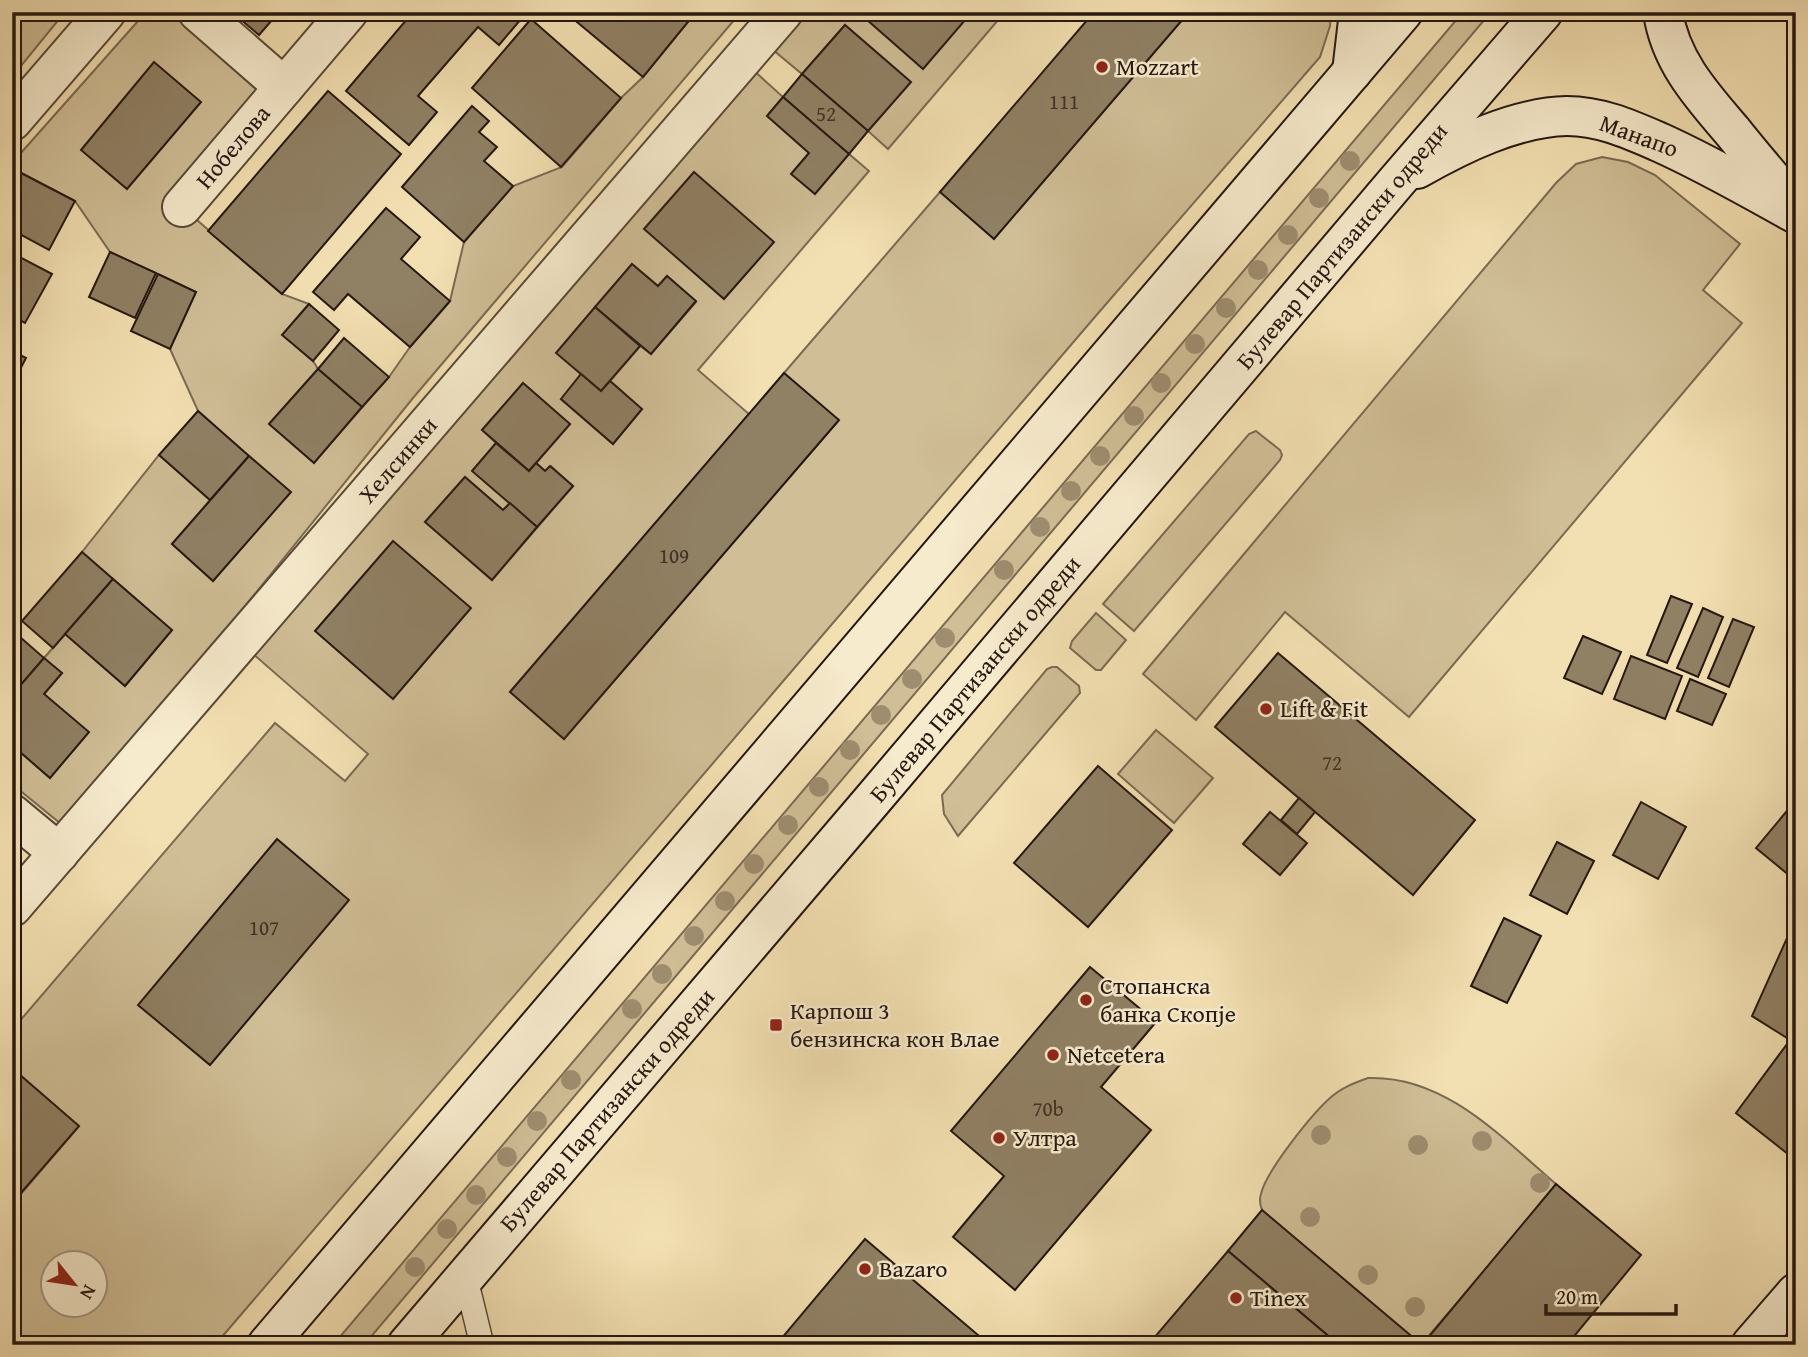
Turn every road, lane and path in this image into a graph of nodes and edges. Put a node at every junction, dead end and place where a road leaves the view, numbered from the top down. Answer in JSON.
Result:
{"nodes":[{"id":1,"x":106,"y":12,"type":"edge"},
{"id":2,"x":198,"y":12,"type":"edge"},
{"id":3,"x":348,"y":12,"type":"edge"},
{"id":4,"x":783,"y":12,"type":"edge"},
{"id":5,"x":1359,"y":12,"type":"edge"},
{"id":6,"x":1403,"y":12,"type":"edge"},
{"id":7,"x":1542,"y":12,"type":"edge"},
{"id":8,"x":1663,"y":12,"type":"edge"},
{"id":9,"x":1352,"y":72,"type":"junction"},
{"id":10,"x":284,"y":87,"type":"junction"},
{"id":11,"x":12,"y":121,"type":"edge"},
{"id":12,"x":1397,"y":181,"type":"junction"},
{"id":13,"x":182,"y":207,"type":"dead end"},
{"id":14,"x":1796,"y":207,"type":"edge"},
{"id":15,"x":1796,"y":214,"type":"edge"},
{"id":16,"x":12,"y":814,"type":"edge"},
{"id":17,"x":59,"y":853,"type":"junction"},
{"id":18,"x":12,"y":907,"type":"edge"},
{"id":19,"x":466,"y":1275,"type":"junction"},
{"id":20,"x":1796,"y":1293,"type":"edge"},
{"id":21,"x":267,"y":1345,"type":"edge"},
{"id":22,"x":407,"y":1345,"type":"edge"},
{"id":23,"x":482,"y":1345,"type":"edge"},
{"id":24,"x":1751,"y":1345,"type":"edge"}],
"edges":[{"from":1,"to":11,"type":"street"},
{"from":2,"to":10,"type":"street","name":"Нобелова"},
{"from":3,"to":10,"type":"street","name":"Нобелова"},
{"from":4,"to":17,"type":"street","name":"Хелсинки"},
{"from":5,"to":9,"type":"street"},
{"from":6,"to":9,"type":"street"},
{"from":7,"to":12,"type":"street","name":"Булевар Партизански одреди"},
{"from":8,"to":14,"type":"street"},
{"from":9,"to":21,"type":"street"},
{"from":10,"to":13,"type":"street","name":"Нобелова"},
{"from":12,"to":15,"type":"street","name":"Манапо"},
{"from":12,"to":19,"type":"street","name":"Булевар Партизански одреди"},
{"from":16,"to":17,"type":"street"},
{"from":17,"to":18,"type":"street","name":"Хелсинки"},
{"from":19,"to":22,"type":"street","name":"Булевар Партизански одреди"},
{"from":19,"to":23,"type":"lane"},
{"from":20,"to":24,"type":"street"}]}
